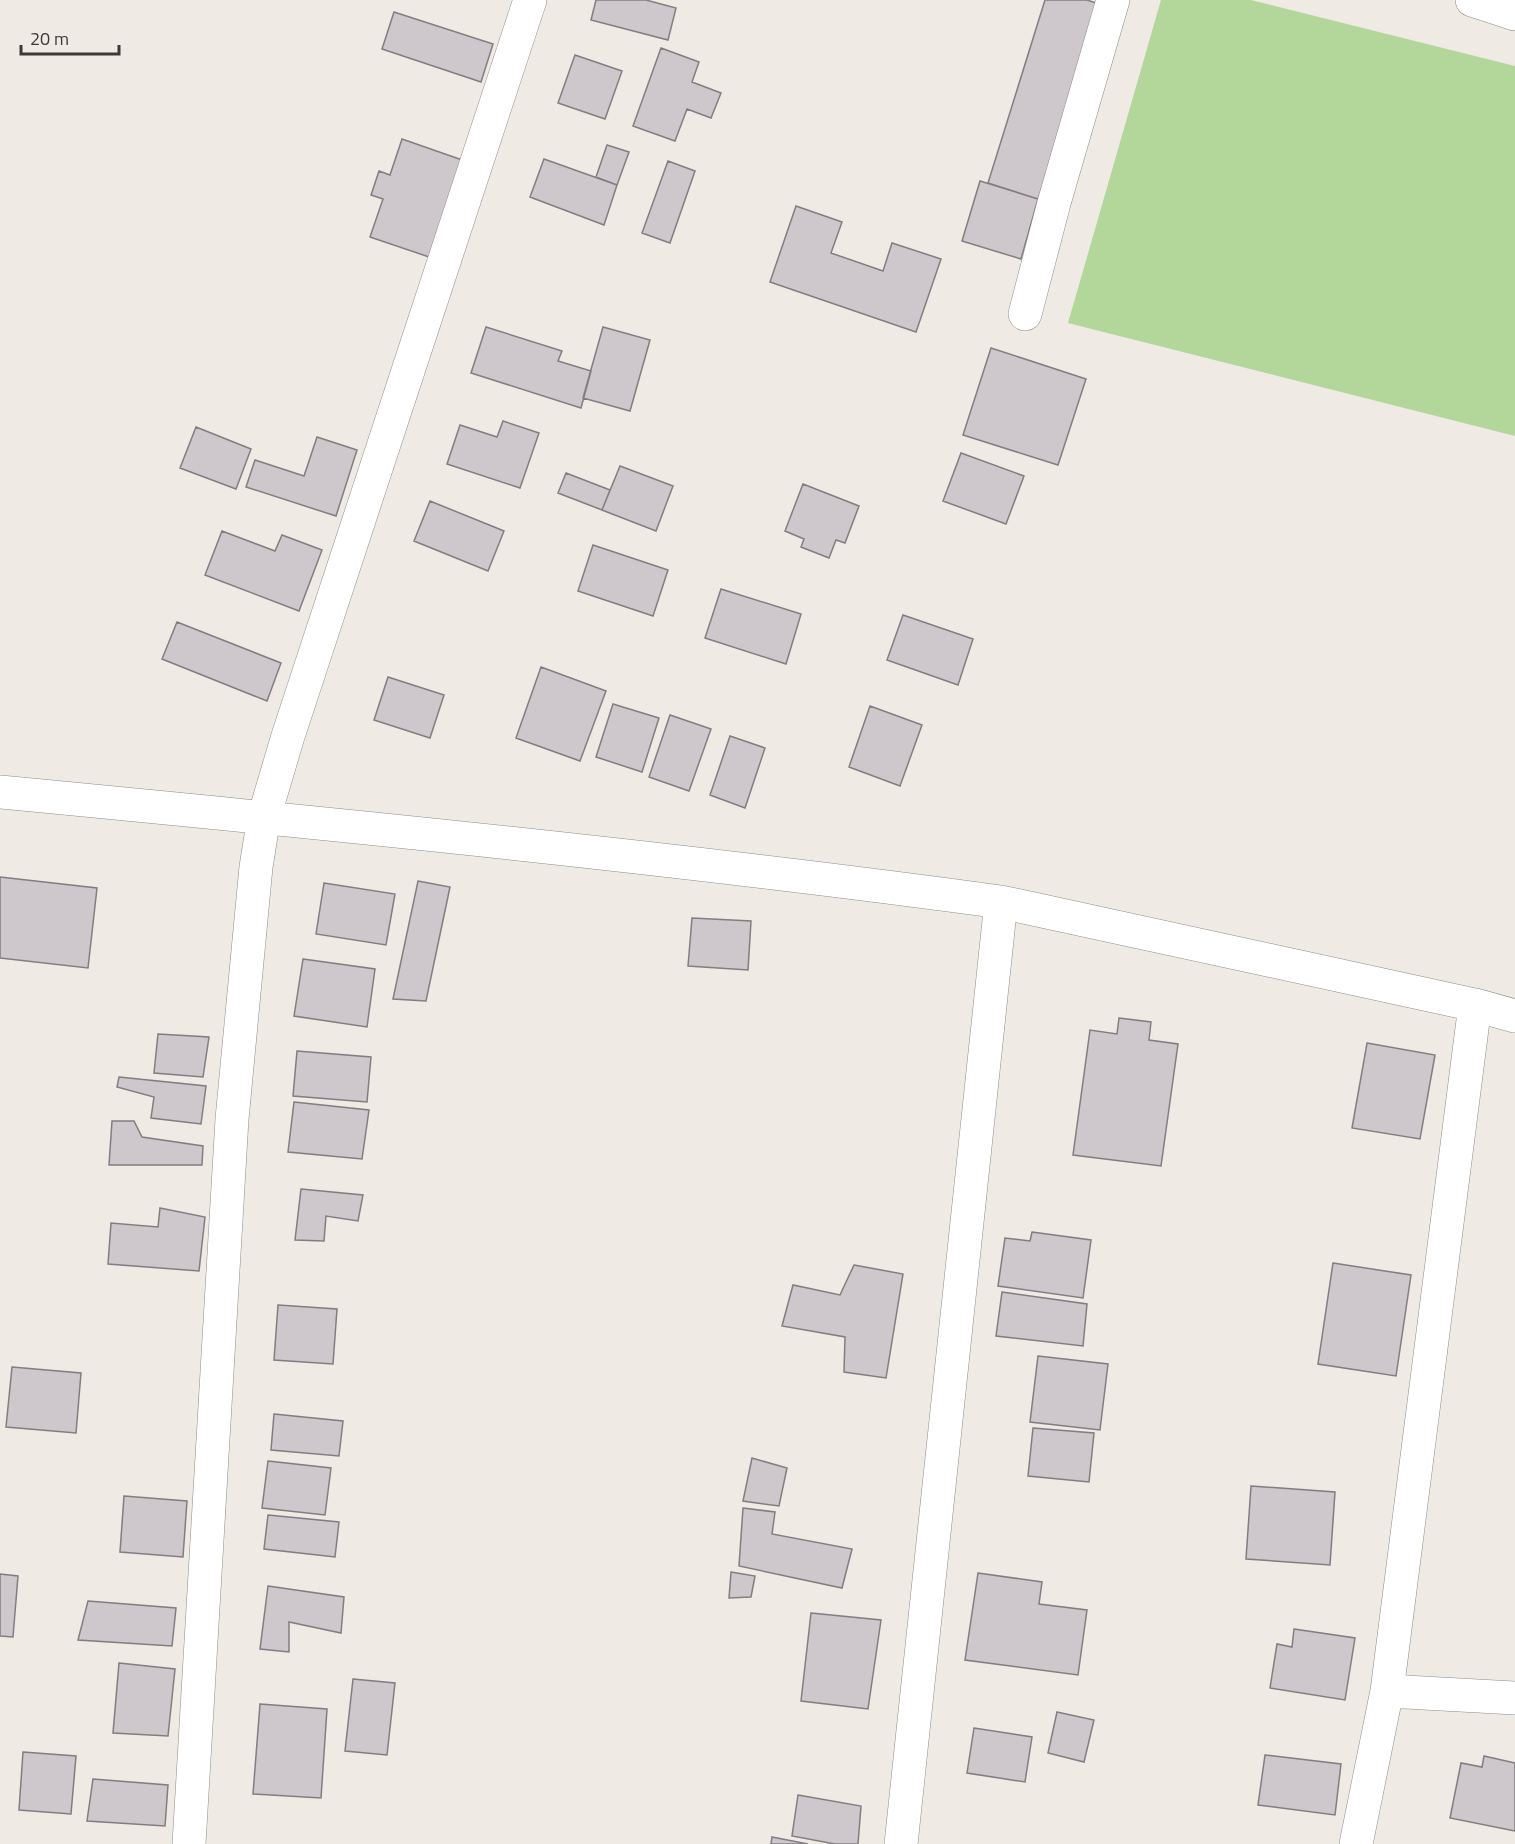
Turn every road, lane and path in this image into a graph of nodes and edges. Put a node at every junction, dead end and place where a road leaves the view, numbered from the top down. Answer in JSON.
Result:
{"nodes":[{"id":1,"x":530,"y":0,"type":"edge"},
{"id":2,"x":1113,"y":0,"type":"edge"},
{"id":3,"x":1472,"y":0,"type":"edge"},
{"id":4,"x":1515,"y":14,"type":"edge"},
{"id":5,"x":1026,"y":314,"type":"dead end"},
{"id":6,"x":0,"y":792,"type":"edge"},
{"id":7,"x":264,"y":817,"type":"junction"},
{"id":8,"x":1001,"y":902,"type":"junction"},
{"id":9,"x":1474,"y":1005,"type":"junction"},
{"id":10,"x":1515,"y":1016,"type":"edge"},
{"id":11,"x":1387,"y":1691,"type":"junction"},
{"id":12,"x":1515,"y":1698,"type":"edge"},
{"id":13,"x":189,"y":1844,"type":"edge"},
{"id":14,"x":902,"y":1844,"type":"edge"},
{"id":15,"x":1356,"y":1844,"type":"edge"}],
"edges":[{"from":1,"to":7,"type":"street"},
{"from":2,"to":5,"type":"street"},
{"from":3,"to":4,"type":"street"},
{"from":6,"to":7,"type":"street"},
{"from":7,"to":8,"type":"street"},
{"from":7,"to":13,"type":"street"},
{"from":8,"to":9,"type":"street"},
{"from":8,"to":14,"type":"street"},
{"from":9,"to":10,"type":"street"},
{"from":9,"to":11,"type":"street"},
{"from":11,"to":12,"type":"street"},
{"from":11,"to":15,"type":"street"}]}
